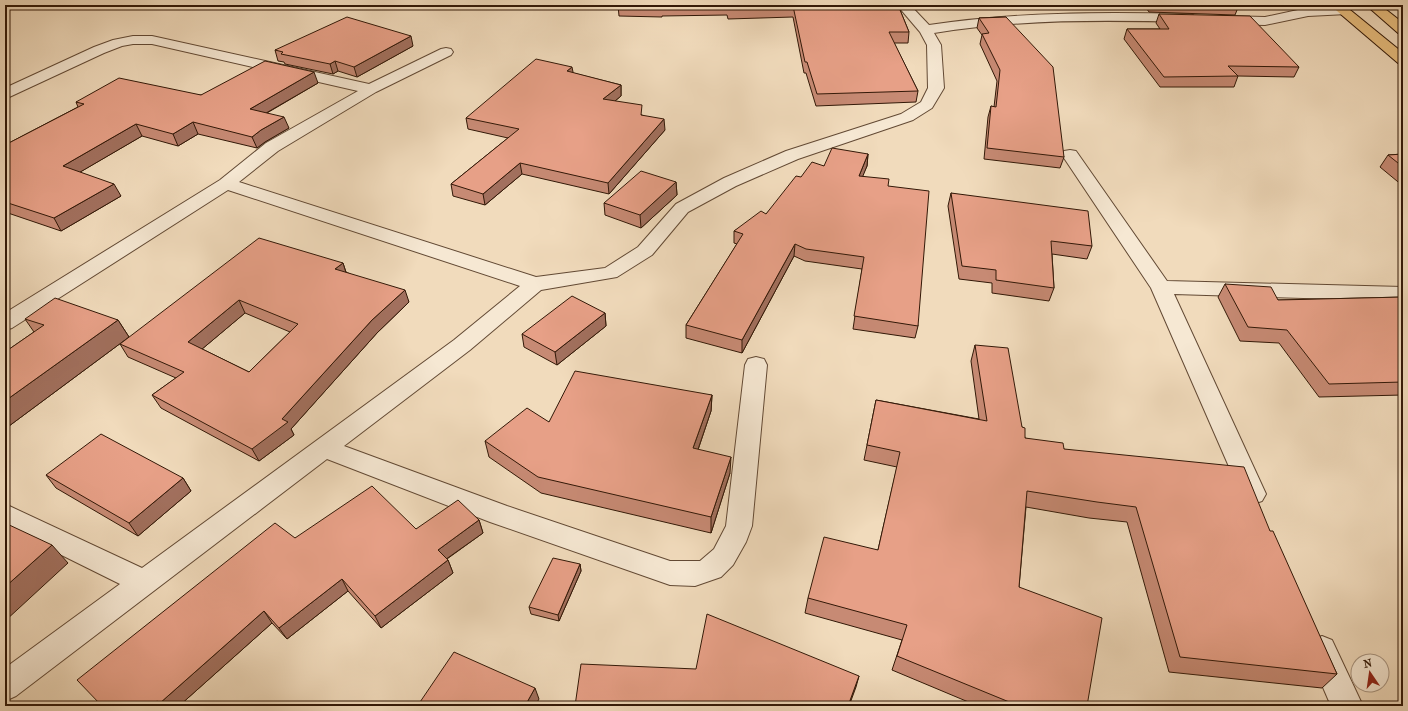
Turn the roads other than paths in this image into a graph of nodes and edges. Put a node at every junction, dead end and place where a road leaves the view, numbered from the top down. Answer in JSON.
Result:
{"nodes":[{"id":1,"x":903,"y":5,"type":"edge"},
{"id":2,"x":1372,"y":5,"type":"edge"},
{"id":3,"x":1339,"y":8,"type":"edge"},
{"id":4,"x":1199,"y":19,"type":"edge"},
{"id":5,"x":1215,"y":19,"type":"edge"},
{"id":6,"x":926,"y":30,"type":"junction"},
{"id":7,"x":1403,"y":30,"type":"edge"},
{"id":8,"x":446,"y":52,"type":"dead end"},
{"id":9,"x":1403,"y":60,"type":"edge"},
{"id":10,"x":371,"y":89,"type":"junction"},
{"id":11,"x":5,"y":94,"type":"edge"},
{"id":12,"x":1070,"y":155,"type":"dead end"},
{"id":13,"x":226,"y":184,"type":"junction"},
{"id":14,"x":535,"y":284,"type":"junction"},
{"id":15,"x":1161,"y":287,"type":"junction"},
{"id":16,"x":1403,"y":294,"type":"edge"},
{"id":17,"x":5,"y":323,"type":"edge"},
{"id":18,"x":756,"y":365,"type":"dead end"},
{"id":19,"x":324,"y":448,"type":"junction"},
{"id":20,"x":1260,"y":511,"type":"edge"},
{"id":21,"x":5,"y":515,"type":"edge"},
{"id":22,"x":145,"y":583,"type":"junction"},
{"id":23,"x":1315,"y":634,"type":"edge"},
{"id":24,"x":5,"y":686,"type":"edge"},
{"id":25,"x":1347,"y":706,"type":"edge"}],
"edges":[{"from":1,"to":6,"type":"street"},
{"from":2,"to":7,"type":"main road"},
{"from":3,"to":5,"type":"street"},
{"from":3,"to":9,"type":"main road"},
{"from":4,"to":6,"type":"street"},
{"from":6,"to":14,"type":"street"},
{"from":8,"to":10,"type":"street"},
{"from":10,"to":11,"type":"street"},
{"from":10,"to":13,"type":"street"},
{"from":12,"to":15,"type":"street"},
{"from":13,"to":14,"type":"street"},
{"from":13,"to":17,"type":"street"},
{"from":14,"to":19,"type":"street"},
{"from":15,"to":16,"type":"street"},
{"from":15,"to":20,"type":"street"},
{"from":18,"to":19,"type":"street"},
{"from":19,"to":22,"type":"street"},
{"from":21,"to":22,"type":"street"},
{"from":22,"to":24,"type":"street"},
{"from":23,"to":25,"type":"street"}]}
